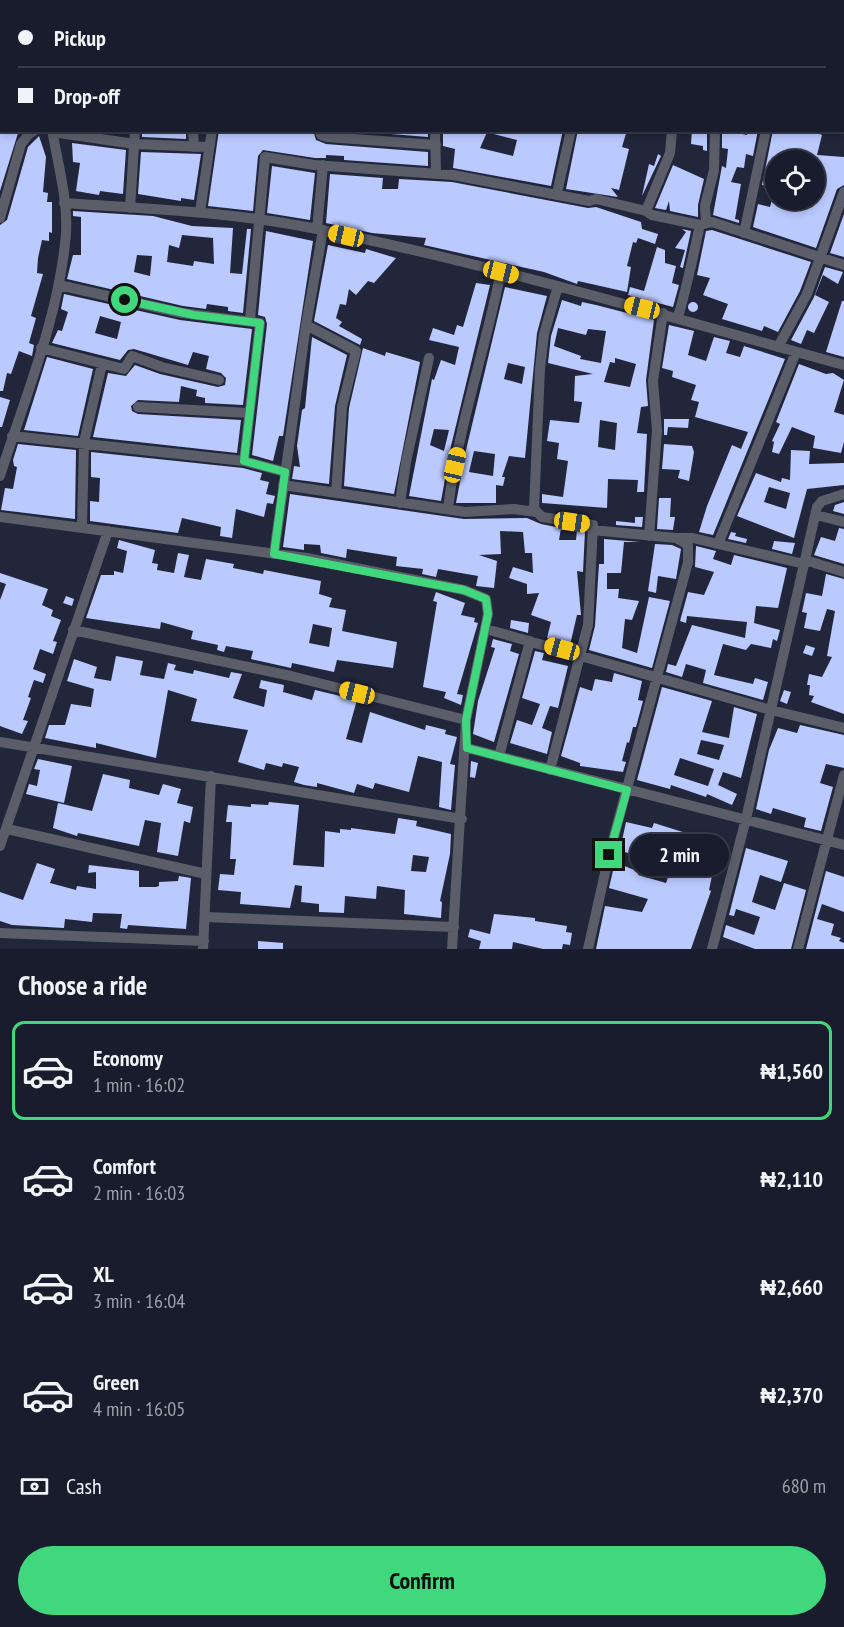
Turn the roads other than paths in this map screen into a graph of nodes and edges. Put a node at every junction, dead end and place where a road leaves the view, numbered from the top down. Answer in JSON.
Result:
{"nodes":[{"id":1,"x":32,"y":132,"type":"edge"},
{"id":2,"x":52,"y":132,"type":"edge"},
{"id":3,"x":58,"y":132,"type":"edge"},
{"id":4,"x":135,"y":132,"type":"edge"},
{"id":5,"x":193,"y":132,"type":"edge"},
{"id":6,"x":212,"y":132,"type":"edge"},
{"id":7,"x":320,"y":132,"type":"edge"},
{"id":8,"x":435,"y":132,"type":"edge"},
{"id":9,"x":571,"y":132,"type":"edge"},
{"id":10,"x":672,"y":132,"type":"edge"},
{"id":11,"x":715,"y":132,"type":"edge"},
{"id":12,"x":766,"y":132,"type":"edge"},
{"id":13,"x":135,"y":144,"type":"junction"},
{"id":14,"x":436,"y":145,"type":"junction"},
{"id":15,"x":194,"y":147,"type":"junction"},
{"id":16,"x":207,"y":147,"type":"junction"},
{"id":17,"x":323,"y":165,"type":"junction"},
{"id":18,"x":436,"y":173,"type":"junction"},
{"id":19,"x":844,"y":192,"type":"edge"},
{"id":20,"x":557,"y":193,"type":"junction"},
{"id":21,"x":64,"y":202,"type":"junction"},
{"id":22,"x":130,"y":208,"type":"junction"},
{"id":23,"x":646,"y":211,"type":"junction"},
{"id":24,"x":200,"y":212,"type":"junction"},
{"id":25,"x":0,"y":218,"type":"edge"},
{"id":26,"x":259,"y":220,"type":"junction"},
{"id":27,"x":703,"y":224,"type":"junction"},
{"id":28,"x":320,"y":230,"type":"junction"},
{"id":29,"x":744,"y":233,"type":"junction"},
{"id":30,"x":822,"y":258,"type":"junction"},
{"id":31,"x":844,"y":265,"type":"edge"},
{"id":32,"x":501,"y":272,"type":"junction"},
{"id":33,"x":59,"y":285,"type":"junction"},
{"id":34,"x":558,"y":286,"type":"junction"},
{"id":35,"x":663,"y":313,"type":"junction"},
{"id":36,"x":678,"y":317,"type":"junction"},
{"id":37,"x":250,"y":320,"type":"junction"},
{"id":38,"x":306,"y":325,"type":"junction"},
{"id":39,"x":778,"y":347,"type":"junction"},
{"id":40,"x":41,"y":348,"type":"junction"},
{"id":41,"x":796,"y":352,"type":"junction"},
{"id":42,"x":429,"y":358,"type":"dead end"},
{"id":43,"x":102,"y":364,"type":"junction"},
{"id":44,"x":844,"y":365,"type":"edge"},
{"id":45,"x":219,"y":380,"type":"dead end"},
{"id":46,"x":138,"y":407,"type":"dead end"},
{"id":47,"x":249,"y":412,"type":"junction"},
{"id":48,"x":8,"y":441,"type":"edge"},
{"id":49,"x":84,"y":442,"type":"junction"},
{"id":50,"x":244,"y":461,"type":"junction"},
{"id":51,"x":285,"y":472,"type":"junction"},
{"id":52,"x":0,"y":476,"type":"edge"},
{"id":53,"x":283,"y":485,"type":"junction"},
{"id":54,"x":336,"y":493,"type":"junction"},
{"id":55,"x":844,"y":494,"type":"edge"},
{"id":56,"x":400,"y":502,"type":"junction"},
{"id":57,"x":448,"y":508,"type":"junction"},
{"id":58,"x":536,"y":512,"type":"junction"},
{"id":59,"x":816,"y":515,"type":"junction"},
{"id":60,"x":0,"y":516,"type":"edge"},
{"id":61,"x":844,"y":522,"type":"edge"},
{"id":62,"x":82,"y":527,"type":"junction"},
{"id":63,"x":592,"y":530,"type":"junction"},
{"id":64,"x":108,"y":531,"type":"junction"},
{"id":65,"x":649,"y":536,"type":"junction"},
{"id":66,"x":676,"y":538,"type":"junction"},
{"id":67,"x":718,"y":544,"type":"junction"},
{"id":68,"x":274,"y":554,"type":"junction"},
{"id":69,"x":805,"y":562,"type":"junction"},
{"id":70,"x":844,"y":572,"type":"edge"},
{"id":71,"x":486,"y":629,"type":"junction"},
{"id":72,"x":73,"y":630,"type":"junction"},
{"id":73,"x":530,"y":641,"type":"junction"},
{"id":74,"x":579,"y":654,"type":"junction"},
{"id":75,"x":656,"y":676,"type":"junction"},
{"id":76,"x":771,"y":710,"type":"junction"},
{"id":77,"x":466,"y":720,"type":"junction"},
{"id":78,"x":844,"y":728,"type":"edge"},
{"id":79,"x":0,"y":742,"type":"edge"},
{"id":80,"x":33,"y":747,"type":"junction"},
{"id":81,"x":467,"y":748,"type":"junction"},
{"id":82,"x":499,"y":756,"type":"junction"},
{"id":83,"x":550,"y":770,"type":"junction"},
{"id":84,"x":844,"y":775,"type":"edge"},
{"id":85,"x":211,"y":776,"type":"junction"},
{"id":86,"x":627,"y":790,"type":"junction"},
{"id":87,"x":462,"y":819,"type":"junction"},
{"id":88,"x":746,"y":819,"type":"junction"},
{"id":89,"x":7,"y":829,"type":"junction"},
{"id":90,"x":826,"y":840,"type":"junction"},
{"id":91,"x":844,"y":845,"type":"edge"},
{"id":92,"x":0,"y":846,"type":"edge"},
{"id":93,"x":206,"y":874,"type":"junction"},
{"id":94,"x":205,"y":917,"type":"junction"},
{"id":95,"x":454,"y":927,"type":"junction"},
{"id":96,"x":0,"y":933,"type":"edge"},
{"id":97,"x":204,"y":945,"type":"edge"},
{"id":98,"x":452,"y":949,"type":"edge"},
{"id":99,"x":588,"y":949,"type":"edge"},
{"id":100,"x":712,"y":949,"type":"edge"},
{"id":101,"x":798,"y":949,"type":"edge"}],
"edges":[{"from":1,"to":25,"type":"street"},
{"from":2,"to":21,"type":"street"},
{"from":3,"to":13,"type":"street"},
{"from":4,"to":13,"type":"street"},
{"from":5,"to":15,"type":"street"},
{"from":6,"to":16,"type":"street"},
{"from":7,"to":14,"type":"street"},
{"from":8,"to":14,"type":"street"},
{"from":9,"to":20,"type":"street"},
{"from":10,"to":23,"type":"street"},
{"from":11,"to":27,"type":"street"},
{"from":12,"to":29,"type":"street"},
{"from":13,"to":15,"type":"street"},
{"from":13,"to":22,"type":"street"},
{"from":14,"to":18,"type":"street"},
{"from":15,"to":16,"type":"street"},
{"from":16,"to":24,"type":"street"},
{"from":17,"to":18,"type":"street"},
{"from":17,"to":26,"type":"street"},
{"from":17,"to":28,"type":"street"},
{"from":18,"to":20,"type":"street"},
{"from":19,"to":30,"type":"street"},
{"from":20,"to":23,"type":"street"},
{"from":21,"to":22,"type":"street"},
{"from":21,"to":33,"type":"street"},
{"from":22,"to":24,"type":"street"},
{"from":23,"to":27,"type":"street"},
{"from":24,"to":26,"type":"street"},
{"from":26,"to":28,"type":"street"},
{"from":26,"to":37,"type":"street"},
{"from":27,"to":29,"type":"street"},
{"from":27,"to":36,"type":"street"},
{"from":28,"to":32,"type":"street"},
{"from":28,"to":38,"type":"street"},
{"from":29,"to":30,"type":"street"},
{"from":30,"to":31,"type":"street"},
{"from":30,"to":39,"type":"street"},
{"from":32,"to":34,"type":"street"},
{"from":32,"to":57,"type":"street"},
{"from":33,"to":37,"type":"street"},
{"from":33,"to":40,"type":"street"},
{"from":34,"to":35,"type":"street"},
{"from":34,"to":58,"type":"street"},
{"from":35,"to":36,"type":"street"},
{"from":35,"to":65,"type":"street"},
{"from":36,"to":39,"type":"street"},
{"from":37,"to":47,"type":"street"},
{"from":38,"to":51,"type":"street"},
{"from":38,"to":54,"type":"street"},
{"from":39,"to":41,"type":"street"},
{"from":40,"to":43,"type":"street"},
{"from":40,"to":48,"type":"street"},
{"from":41,"to":44,"type":"street"},
{"from":41,"to":67,"type":"street"},
{"from":42,"to":56,"type":"street"},
{"from":43,"to":45,"type":"street"},
{"from":43,"to":49,"type":"street"},
{"from":46,"to":47,"type":"street"},
{"from":47,"to":50,"type":"street"},
{"from":48,"to":49,"type":"street"},
{"from":48,"to":52,"type":"street"},
{"from":49,"to":50,"type":"street"},
{"from":49,"to":62,"type":"street"},
{"from":50,"to":51,"type":"street"},
{"from":51,"to":53,"type":"street"},
{"from":53,"to":54,"type":"street"},
{"from":53,"to":68,"type":"street"},
{"from":54,"to":56,"type":"street"},
{"from":55,"to":59,"type":"street"},
{"from":56,"to":57,"type":"street"},
{"from":57,"to":58,"type":"street"},
{"from":58,"to":63,"type":"street"},
{"from":59,"to":61,"type":"street"},
{"from":59,"to":69,"type":"street"},
{"from":60,"to":62,"type":"street"},
{"from":62,"to":64,"type":"street"},
{"from":63,"to":65,"type":"street"},
{"from":63,"to":74,"type":"street"},
{"from":64,"to":68,"type":"street"},
{"from":64,"to":72,"type":"street"},
{"from":65,"to":66,"type":"street"},
{"from":66,"to":67,"type":"street"},
{"from":66,"to":75,"type":"street"},
{"from":67,"to":69,"type":"street"},
{"from":68,"to":71,"type":"street"},
{"from":69,"to":70,"type":"street"},
{"from":69,"to":76,"type":"street"},
{"from":71,"to":73,"type":"street"},
{"from":71,"to":77,"type":"street"},
{"from":72,"to":77,"type":"street"},
{"from":72,"to":80,"type":"street"},
{"from":73,"to":74,"type":"street"},
{"from":73,"to":82,"type":"street"},
{"from":74,"to":75,"type":"street"},
{"from":74,"to":83,"type":"street"},
{"from":75,"to":76,"type":"street"},
{"from":75,"to":86,"type":"street"},
{"from":76,"to":78,"type":"street"},
{"from":76,"to":88,"type":"street"},
{"from":77,"to":81,"type":"street"},
{"from":79,"to":80,"type":"street"},
{"from":80,"to":85,"type":"street"},
{"from":80,"to":89,"type":"street"},
{"from":81,"to":82,"type":"street"},
{"from":81,"to":87,"type":"street"},
{"from":82,"to":83,"type":"street"},
{"from":83,"to":86,"type":"street"},
{"from":84,"to":90,"type":"street"},
{"from":85,"to":87,"type":"street"},
{"from":85,"to":93,"type":"street"},
{"from":86,"to":88,"type":"street"},
{"from":86,"to":99,"type":"street"},
{"from":87,"to":95,"type":"street"},
{"from":88,"to":90,"type":"street"},
{"from":88,"to":100,"type":"street"},
{"from":89,"to":92,"type":"street"},
{"from":89,"to":93,"type":"street"},
{"from":90,"to":91,"type":"street"},
{"from":90,"to":101,"type":"street"},
{"from":93,"to":94,"type":"street"},
{"from":94,"to":95,"type":"street"},
{"from":94,"to":97,"type":"street"},
{"from":95,"to":98,"type":"street"},
{"from":96,"to":97,"type":"street"}]}
